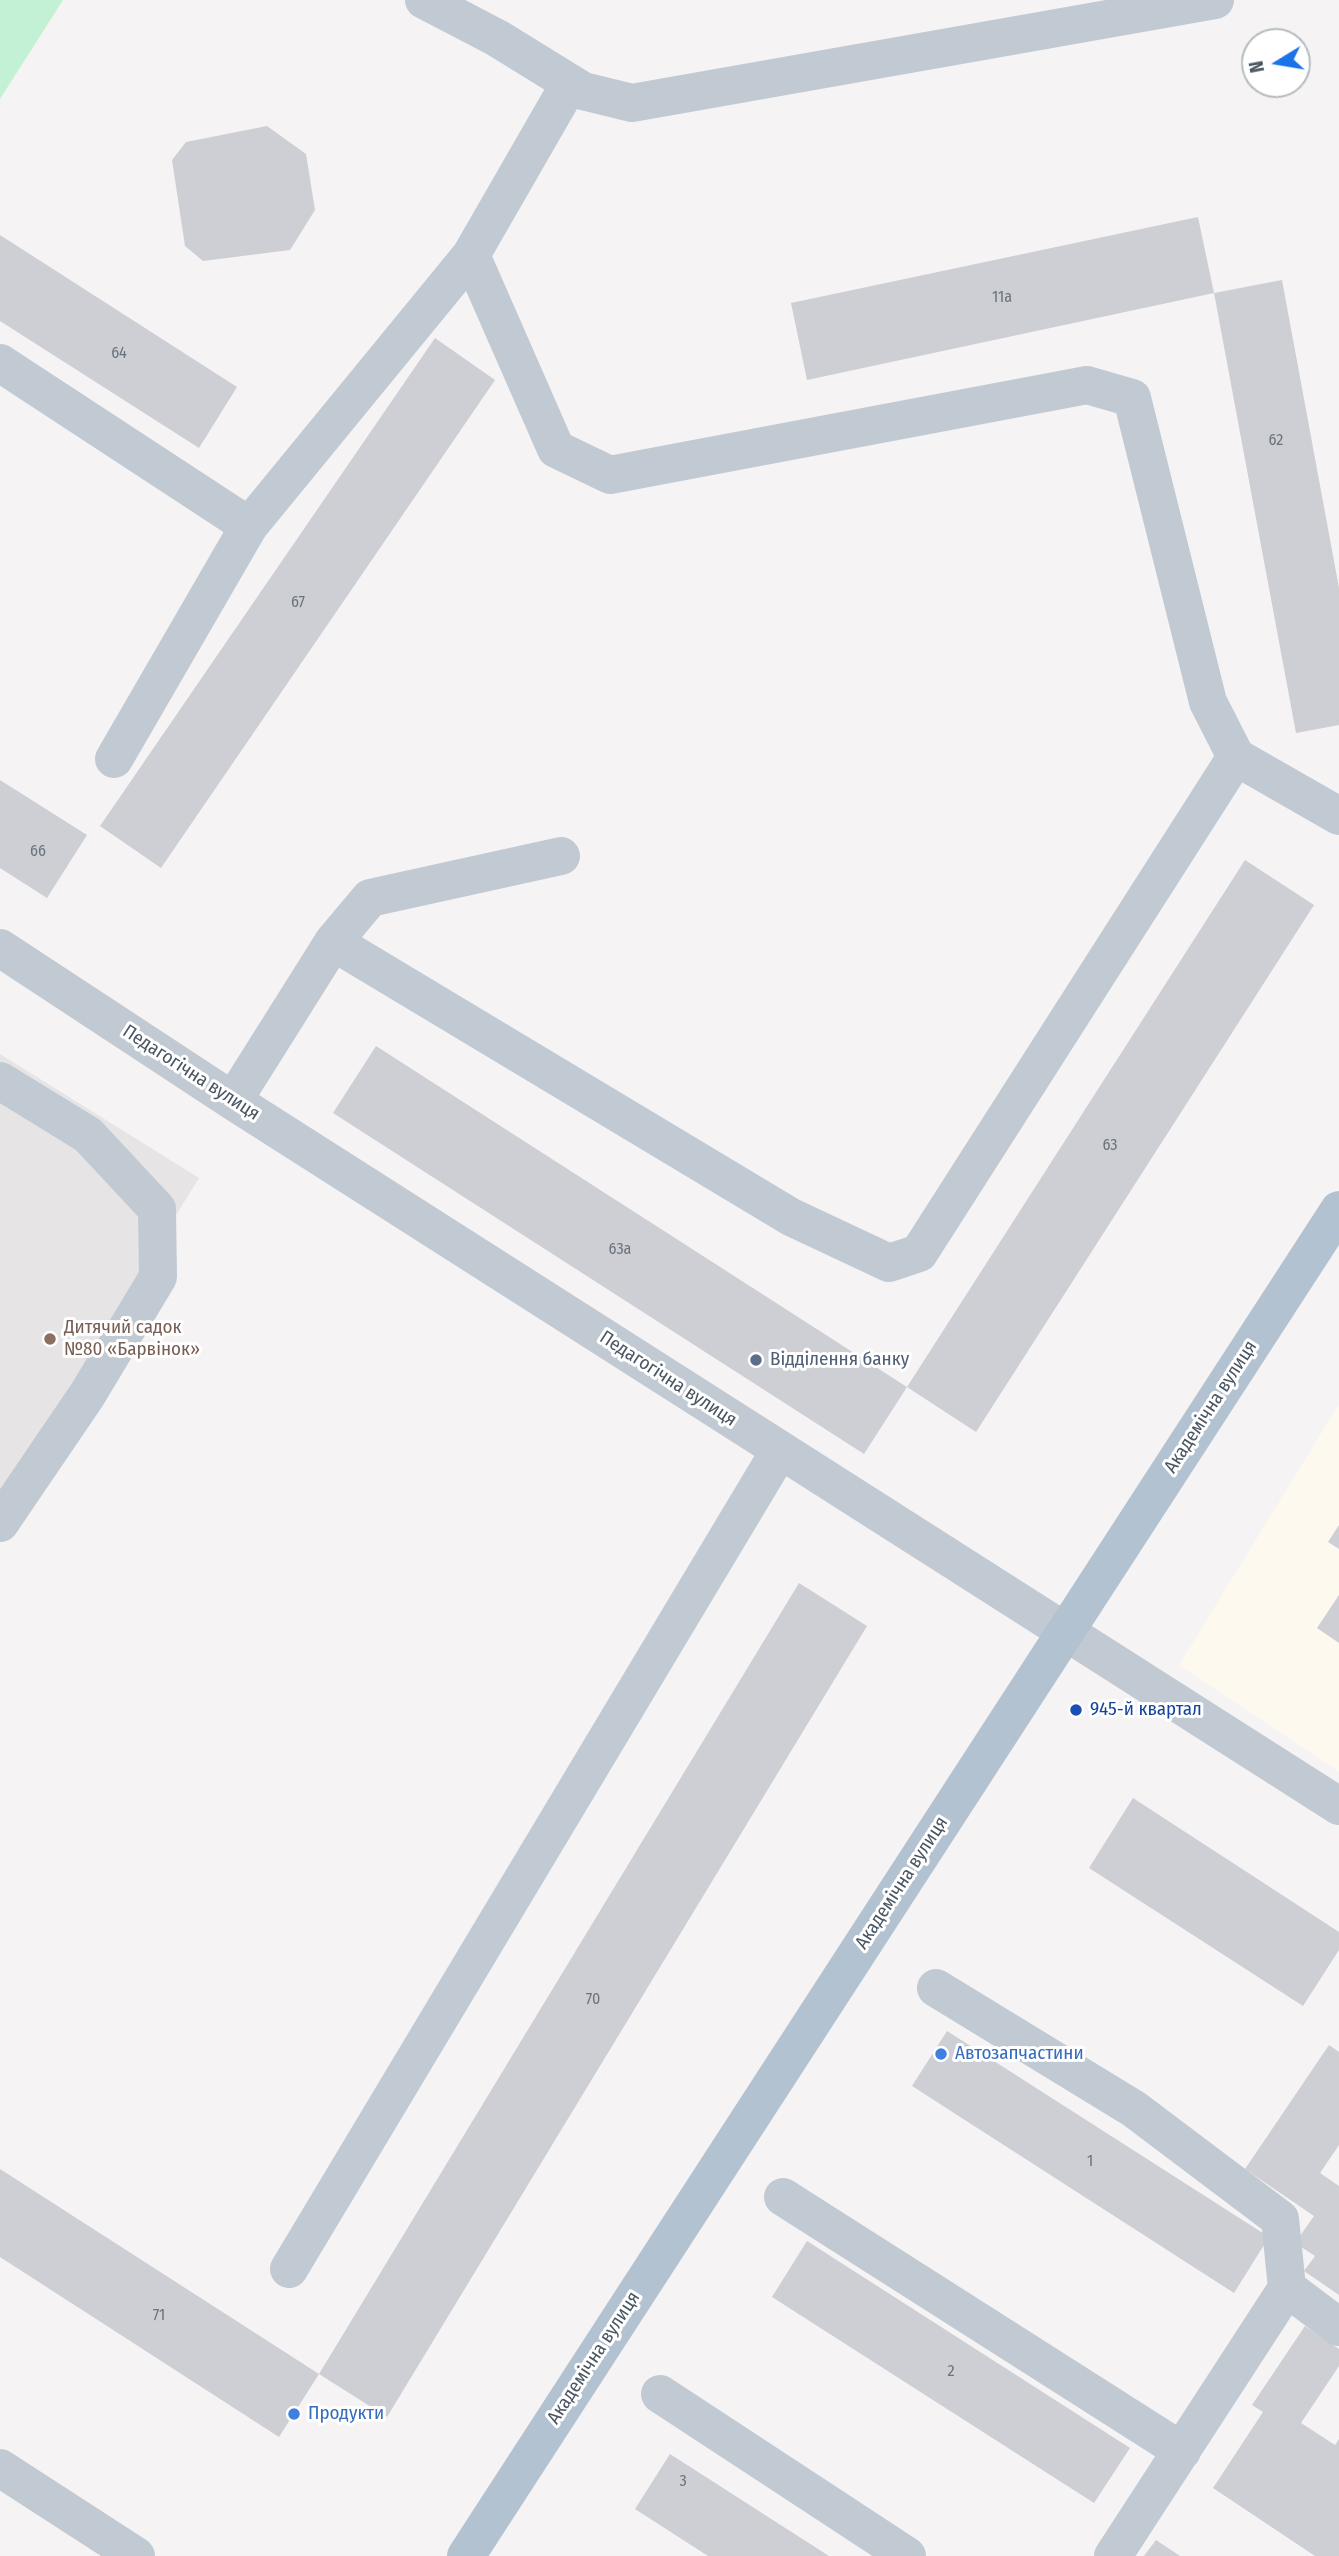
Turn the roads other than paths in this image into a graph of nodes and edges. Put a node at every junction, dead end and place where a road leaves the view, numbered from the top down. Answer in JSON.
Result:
{"nodes":[{"id":1,"x":424,"y":0,"type":"edge"},
{"id":2,"x":1215,"y":0,"type":"edge"},
{"id":3,"x":570,"y":83,"type":"junction"},
{"id":4,"x":471,"y":255,"type":"junction"},
{"id":5,"x":0,"y":363,"type":"edge"},
{"id":6,"x":249,"y":526,"type":"junction"},
{"id":7,"x":1236,"y":757,"type":"junction"},
{"id":8,"x":114,"y":759,"type":"dead end"},
{"id":9,"x":1339,"y":816,"type":"edge"},
{"id":10,"x":561,"y":856,"type":"dead end"},
{"id":11,"x":333,"y":942,"type":"junction"},
{"id":12,"x":0,"y":948,"type":"edge"},
{"id":13,"x":0,"y":1081,"type":"edge"},
{"id":14,"x":233,"y":1101,"type":"junction"},
{"id":15,"x":1339,"y":1210,"type":"edge"},
{"id":16,"x":780,"y":1450,"type":"junction"},
{"id":17,"x":0,"y":1524,"type":"edge"},
{"id":18,"x":1064,"y":1632,"type":"junction"},
{"id":19,"x":1339,"y":1806,"type":"edge"},
{"id":20,"x":936,"y":1987,"type":"dead end"},
{"id":21,"x":783,"y":2197,"type":"dead end"},
{"id":22,"x":289,"y":2269,"type":"dead end"},
{"id":23,"x":1287,"y":2288,"type":"junction"},
{"id":24,"x":1339,"y":2327,"type":"edge"},
{"id":25,"x":660,"y":2394,"type":"dead end"},
{"id":26,"x":1182,"y":2451,"type":"junction"},
{"id":27,"x":0,"y":2468,"type":"edge"},
{"id":28,"x":89,"y":2544,"type":"edge"},
{"id":29,"x":136,"y":2556,"type":"edge"},
{"id":30,"x":466,"y":2556,"type":"edge"},
{"id":31,"x":907,"y":2556,"type":"edge"},
{"id":32,"x":1113,"y":2556,"type":"edge"}],
"edges":[{"from":1,"to":3,"type":"street"},
{"from":2,"to":3,"type":"street"},
{"from":3,"to":4,"type":"street"},
{"from":4,"to":6,"type":"street"},
{"from":4,"to":7,"type":"street"},
{"from":5,"to":6,"type":"street"},
{"from":6,"to":8,"type":"street"},
{"from":7,"to":9,"type":"street"},
{"from":7,"to":11,"type":"street"},
{"from":10,"to":11,"type":"street"},
{"from":11,"to":14,"type":"street"},
{"from":12,"to":14,"type":"street","name":"Педагогічна вулиця"},
{"from":13,"to":17,"type":"street"},
{"from":14,"to":16,"type":"street","name":"Педагогічна вулиця"},
{"from":15,"to":18,"type":"main road","name":"Академічна вулиця"},
{"from":16,"to":18,"type":"street","name":"Педагогічна вулиця"},
{"from":16,"to":22,"type":"street"},
{"from":18,"to":19,"type":"street","name":"Педагогічна вулиця"},
{"from":18,"to":30,"type":"main road","name":"Академічна вулиця"},
{"from":20,"to":23,"type":"street"},
{"from":21,"to":26,"type":"street"},
{"from":23,"to":24,"type":"street"},
{"from":23,"to":26,"type":"street"},
{"from":25,"to":31,"type":"street"},
{"from":26,"to":32,"type":"street"},
{"from":27,"to":28,"type":"street"},
{"from":28,"to":29,"type":"street"}]}
